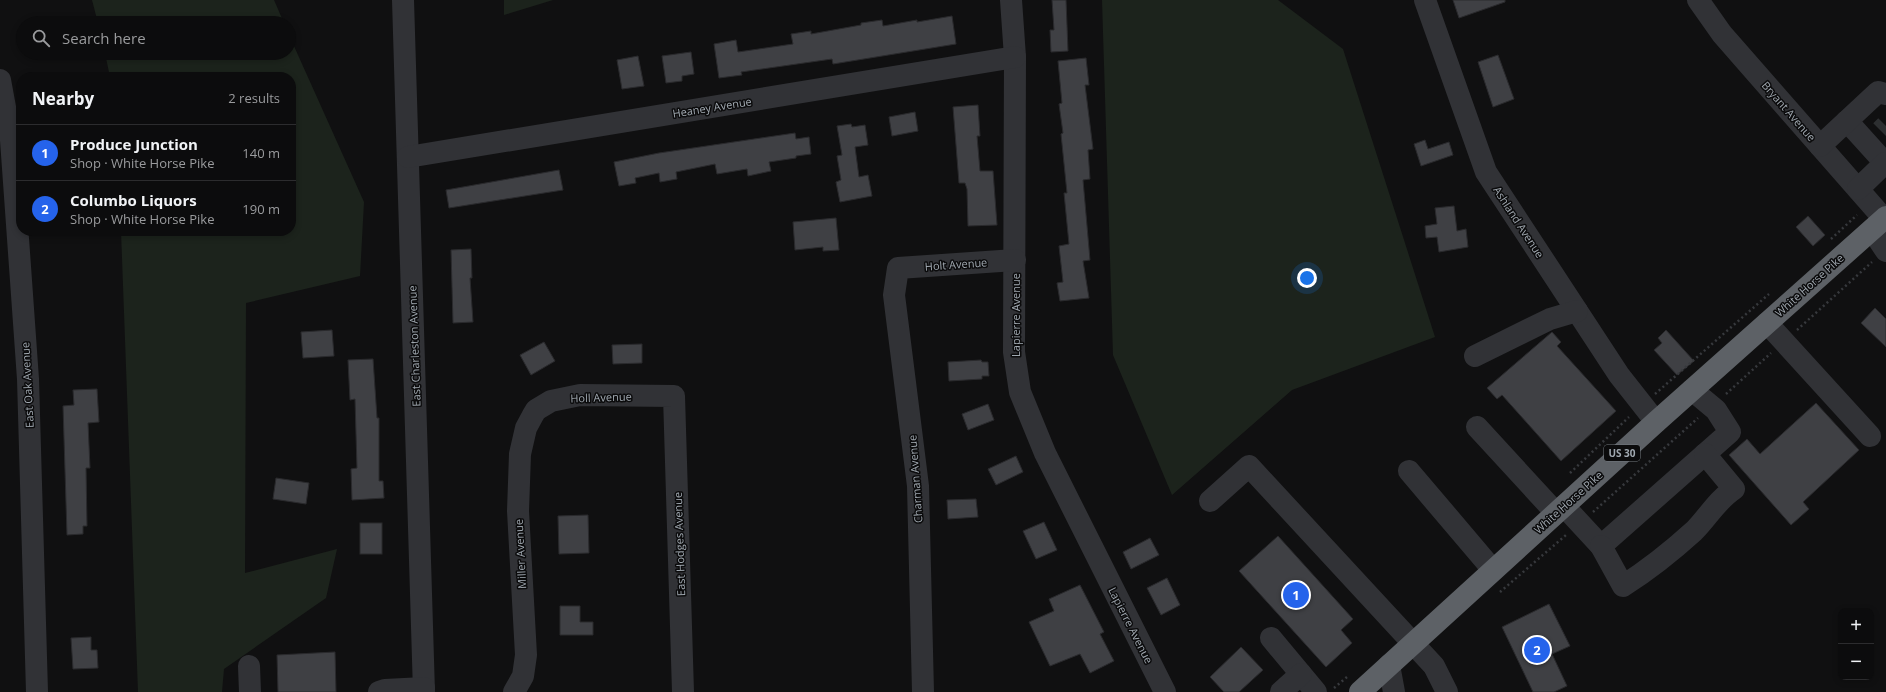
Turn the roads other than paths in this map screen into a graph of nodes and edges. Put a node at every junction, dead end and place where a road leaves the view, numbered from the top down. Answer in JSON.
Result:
{"nodes":[{"id":1,"x":403,"y":0,"type":"edge"},
{"id":2,"x":1012,"y":0,"type":"edge"},
{"id":3,"x":1424,"y":0,"type":"edge"},
{"id":4,"x":1698,"y":0,"type":"edge"},
{"id":5,"x":1015,"y":57,"type":"junction"},
{"id":6,"x":0,"y":80,"type":"edge"},
{"id":7,"x":1886,"y":94,"type":"edge"},
{"id":8,"x":1847,"y":121,"type":"junction"},
{"id":9,"x":1820,"y":146,"type":"junction"},
{"id":10,"x":1881,"y":151,"type":"edge"},
{"id":11,"x":408,"y":157,"type":"junction"},
{"id":12,"x":1858,"y":189,"type":"junction"},
{"id":13,"x":16,"y":210,"type":"edge"},
{"id":14,"x":1881,"y":222,"type":"edge"},
{"id":15,"x":18,"y":236,"type":"edge"},
{"id":16,"x":1886,"y":250,"type":"edge"},
{"id":17,"x":1015,"y":260,"type":"junction"},
{"id":18,"x":898,"y":268,"type":"joint"},
{"id":19,"x":1577,"y":311,"type":"junction"},
{"id":20,"x":1767,"y":323,"type":"junction"},
{"id":21,"x":1475,"y":356,"type":"dead end"},
{"id":22,"x":1692,"y":390,"type":"junction"},
{"id":23,"x":674,"y":396,"type":"joint"},
{"id":24,"x":533,"y":415,"type":"joint"},
{"id":25,"x":1656,"y":422,"type":"junction"},
{"id":26,"x":1477,"y":427,"type":"dead end"},
{"id":27,"x":1870,"y":436,"type":"dead end"},
{"id":28,"x":1705,"y":454,"type":"junction"},
{"id":29,"x":1409,"y":471,"type":"dead end"},
{"id":30,"x":1210,"y":501,"type":"dead end"},
{"id":31,"x":1560,"y":509,"type":"junction"},
{"id":32,"x":1601,"y":546,"type":"junction"},
{"id":33,"x":1494,"y":570,"type":"junction"},
{"id":34,"x":1271,"y":638,"type":"dead end"},
{"id":35,"x":1412,"y":644,"type":"junction"},
{"id":36,"x":1389,"y":665,"type":"junction"},
{"id":37,"x":249,"y":666,"type":"dead end"},
{"id":38,"x":1301,"y":674,"type":"junction"},
{"id":39,"x":424,"y":690,"type":"edge"},
{"id":40,"x":37,"y":692,"type":"edge"},
{"id":41,"x":250,"y":692,"type":"edge"},
{"id":42,"x":379,"y":692,"type":"edge"},
{"id":43,"x":514,"y":692,"type":"edge"},
{"id":44,"x":683,"y":692,"type":"edge"},
{"id":45,"x":922,"y":692,"type":"edge"},
{"id":46,"x":1165,"y":692,"type":"edge"},
{"id":47,"x":1281,"y":692,"type":"edge"},
{"id":48,"x":1316,"y":692,"type":"edge"},
{"id":49,"x":1360,"y":692,"type":"edge"},
{"id":50,"x":1394,"y":692,"type":"edge"},
{"id":51,"x":1447,"y":692,"type":"edge"}],
"edges":[{"from":1,"to":11,"type":"street","name":"East Charleston Avenue"},
{"from":2,"to":5,"type":"street","name":"Lapierre Avenue"},
{"from":3,"to":19,"type":"street","name":"Ashland Avenue"},
{"from":4,"to":9,"type":"street","name":"Bryant Avenue"},
{"from":5,"to":11,"type":"street","name":"Heaney Avenue"},
{"from":5,"to":17,"type":"street","name":"Lapierre Avenue"},
{"from":6,"to":13,"type":"street","name":"East Oak Avenue"},
{"from":7,"to":8,"type":"street"},
{"from":8,"to":9,"type":"street"},
{"from":8,"to":10,"type":"street"},
{"from":9,"to":12,"type":"street","name":"Bryant Avenue"},
{"from":10,"to":12,"type":"street"},
{"from":11,"to":39,"type":"street","name":"East Charleston Avenue"},
{"from":12,"to":14,"type":"street","name":"Bryant Avenue"},
{"from":14,"to":16,"type":"street","name":"Bryant Avenue"},
{"from":14,"to":20,"type":"highway","name":"White Horse Pike","number":"US 30"},
{"from":15,"to":40,"type":"street","name":"East Oak Avenue"},
{"from":17,"to":18,"type":"street","name":"Holt Avenue"},
{"from":17,"to":46,"type":"street","name":"Lapierre Avenue"},
{"from":18,"to":45,"type":"street","name":"Charman Avenue"},
{"from":19,"to":21,"type":"street"},
{"from":19,"to":25,"type":"street","name":"Ashland Avenue"},
{"from":20,"to":22,"type":"highway","name":"White Horse Pike","number":"US 30"},
{"from":20,"to":27,"type":"street"},
{"from":22,"to":25,"type":"highway","name":"White Horse Pike","number":"US 30"},
{"from":22,"to":28,"type":"street"},
{"from":23,"to":24,"type":"street","name":"Holl Avenue"},
{"from":23,"to":44,"type":"street","name":"East Hodges Avenue"},
{"from":24,"to":43,"type":"street","name":"Miller Avenue"},
{"from":25,"to":31,"type":"highway","name":"White Horse Pike","number":"US 30"},
{"from":26,"to":31,"type":"street"},
{"from":28,"to":32,"type":"street"},
{"from":28,"to":32,"type":"street"},
{"from":29,"to":33,"type":"street"},
{"from":30,"to":35,"type":"street"},
{"from":31,"to":32,"type":"street"},
{"from":31,"to":33,"type":"highway","name":"White Horse Pike","number":"US 30"},
{"from":33,"to":35,"type":"highway","name":"White Horse Pike","number":"US 30"},
{"from":34,"to":38,"type":"street"},
{"from":35,"to":36,"type":"highway","name":"White Horse Pike","number":"US 30"},
{"from":35,"to":51,"type":"street"},
{"from":36,"to":49,"type":"highway","name":"White Horse Pike","number":"US 30"},
{"from":36,"to":50,"type":"street"},
{"from":37,"to":41,"type":"street"},
{"from":38,"to":47,"type":"street"},
{"from":38,"to":48,"type":"street"},
{"from":39,"to":42,"type":"street"}]}
